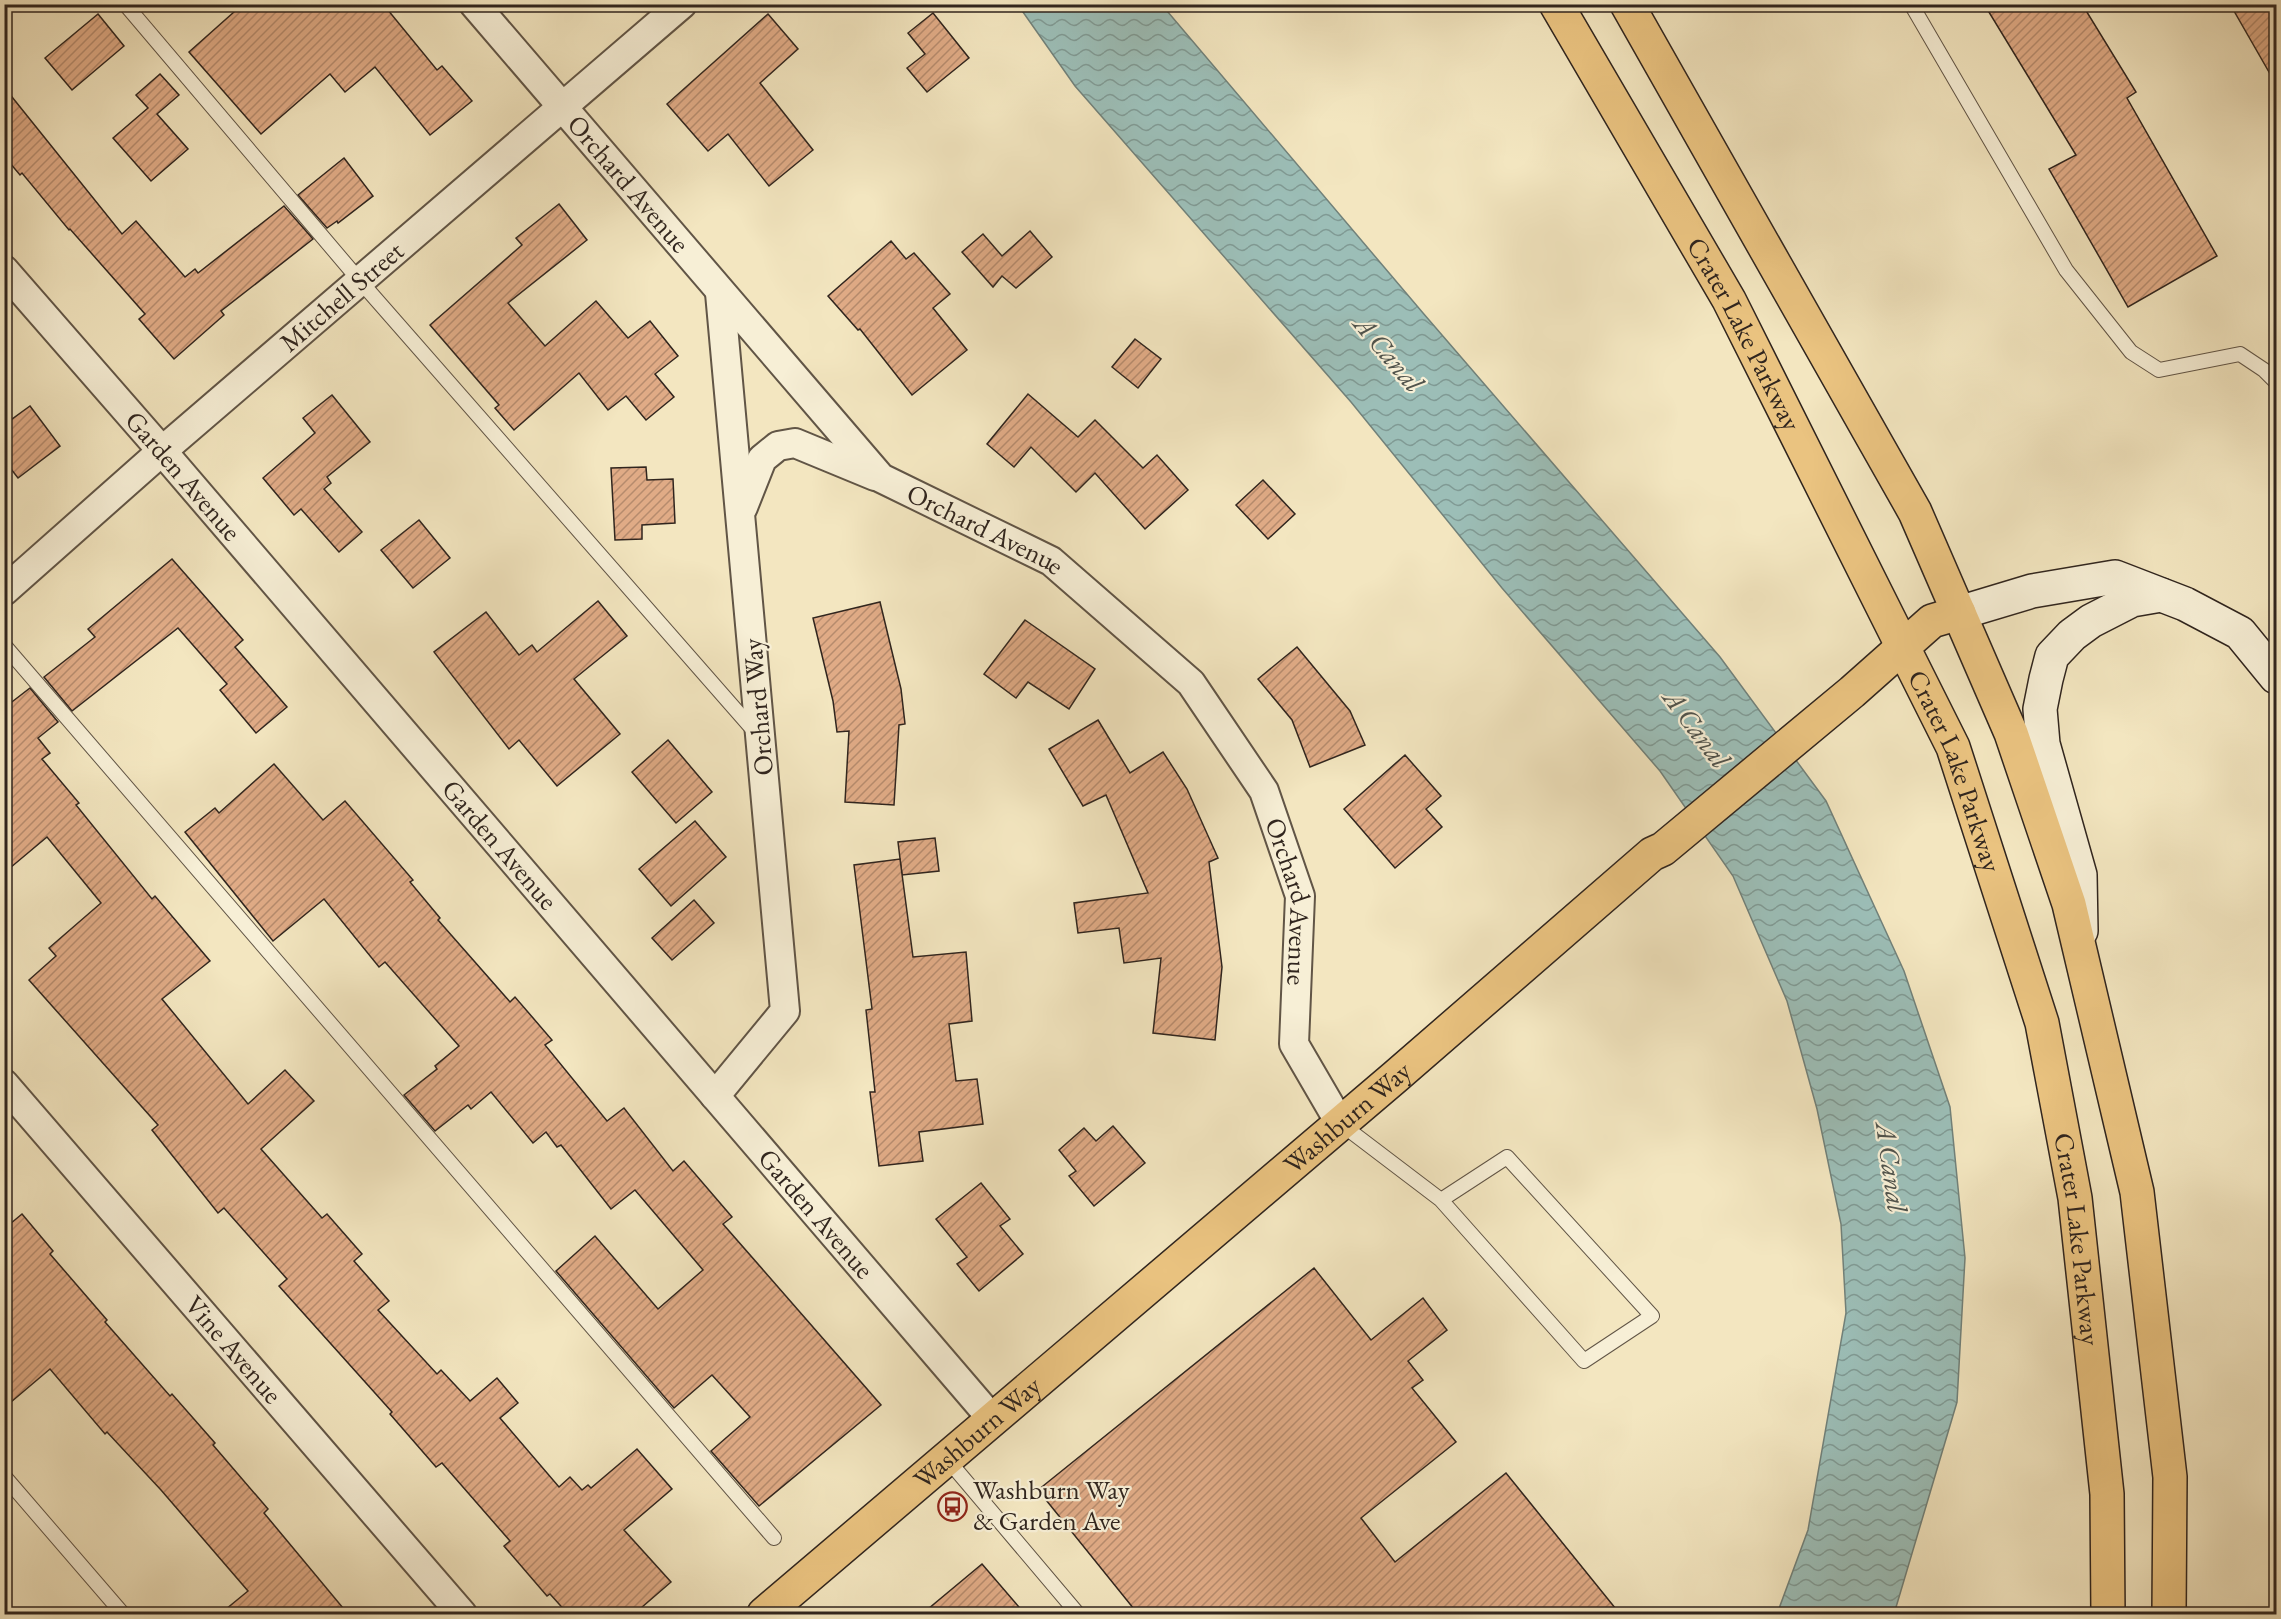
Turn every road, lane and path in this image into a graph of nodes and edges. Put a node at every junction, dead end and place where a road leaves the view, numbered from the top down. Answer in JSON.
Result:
{"nodes":[{"id":1,"x":125,"y":4,"type":"edge"},
{"id":2,"x":474,"y":4,"type":"edge"},
{"id":3,"x":682,"y":4,"type":"edge"},
{"id":4,"x":1556,"y":4,"type":"edge"},
{"id":5,"x":1627,"y":4,"type":"edge"},
{"id":6,"x":1911,"y":4,"type":"edge"},
{"id":7,"x":563,"y":106,"type":"junction"},
{"id":8,"x":4,"y":270,"type":"edge"},
{"id":9,"x":360,"y":281,"type":"junction"},
{"id":10,"x":720,"y":293,"type":"junction"},
{"id":11,"x":2277,"y":382,"type":"edge"},
{"id":12,"x":162,"y":451,"type":"junction"},
{"id":13,"x":881,"y":478,"type":"junction"},
{"id":14,"x":741,"y":512,"type":"junction"},
{"id":15,"x":4,"y":591,"type":"edge"},
{"id":16,"x":2161,"y":595,"type":"junction"},
{"id":17,"x":1946,"y":617,"type":"junction"},
{"id":18,"x":4,"y":645,"type":"edge"},
{"id":19,"x":1904,"y":647,"type":"junction"},
{"id":20,"x":2277,"y":678,"type":"edge"},
{"id":21,"x":761,"y":739,"type":"junction"},
{"id":22,"x":2081,"y":957,"type":"junction"},
{"id":23,"x":4,"y":1084,"type":"edge"},
{"id":24,"x":715,"y":1096,"type":"junction"},
{"id":25,"x":1340,"y":1124,"type":"junction"},
{"id":26,"x":1442,"y":1200,"type":"junction"},
{"id":27,"x":993,"y":1420,"type":"junction"},
{"id":28,"x":947,"y":1458,"type":"junction"},
{"id":29,"x":4,"y":1476,"type":"edge"},
{"id":30,"x":774,"y":1538,"type":"dead end"},
{"id":31,"x":123,"y":1614,"type":"edge"},
{"id":32,"x":462,"y":1614,"type":"edge"},
{"id":33,"x":764,"y":1614,"type":"edge"},
{"id":34,"x":1078,"y":1614,"type":"edge"},
{"id":35,"x":2108,"y":1614,"type":"edge"},
{"id":36,"x":2169,"y":1614,"type":"edge"}],
"edges":[{"from":1,"to":9,"type":"lane"},
{"from":2,"to":7,"type":"street","name":"Orchard Avenue"},
{"from":3,"to":7,"type":"street","name":"Mitchell Street"},
{"from":4,"to":19,"type":"main road","name":"Crater Lake Parkway"},
{"from":5,"to":17,"type":"main road"},
{"from":6,"to":11,"type":"lane"},
{"from":7,"to":9,"type":"street","name":"Mitchell Street"},
{"from":7,"to":10,"type":"street","name":"Orchard Avenue"},
{"from":8,"to":12,"type":"street","name":"Garden Avenue"},
{"from":9,"to":12,"type":"street","name":"Mitchell Street"},
{"from":9,"to":21,"type":"lane"},
{"from":10,"to":13,"type":"street","name":"Orchard Avenue"},
{"from":10,"to":14,"type":"street","name":"Orchard Way"},
{"from":12,"to":15,"type":"street","name":"Mitchell Street"},
{"from":12,"to":24,"type":"street","name":"Garden Avenue"},
{"from":13,"to":14,"type":"street"},
{"from":13,"to":25,"type":"street","name":"Orchard Avenue"},
{"from":14,"to":21,"type":"street","name":"Orchard Way"},
{"from":16,"to":17,"type":"main road"},
{"from":16,"to":20,"type":"main road"},
{"from":16,"to":22,"type":"main road"},
{"from":17,"to":19,"type":"main road","name":"Washburn Way"},
{"from":17,"to":22,"type":"main road"},
{"from":18,"to":30,"type":"lane"},
{"from":19,"to":25,"type":"main road","name":"Washburn Way"},
{"from":19,"to":35,"type":"main road","name":"Crater Lake Parkway"},
{"from":21,"to":24,"type":"street","name":"Orchard Way"},
{"from":22,"to":36,"type":"main road"},
{"from":23,"to":32,"type":"street","name":"Vine Avenue"},
{"from":24,"to":27,"type":"street","name":"Garden Avenue"},
{"from":25,"to":26,"type":"lane"},
{"from":25,"to":27,"type":"main road","name":"Washburn Way"},
{"from":26,"to":26,"type":"lane"},
{"from":27,"to":28,"type":"main road","name":"Washburn Way"},
{"from":28,"to":33,"type":"main road","name":"Washburn Way"},
{"from":28,"to":34,"type":"lane"},
{"from":29,"to":31,"type":"lane"}]}
